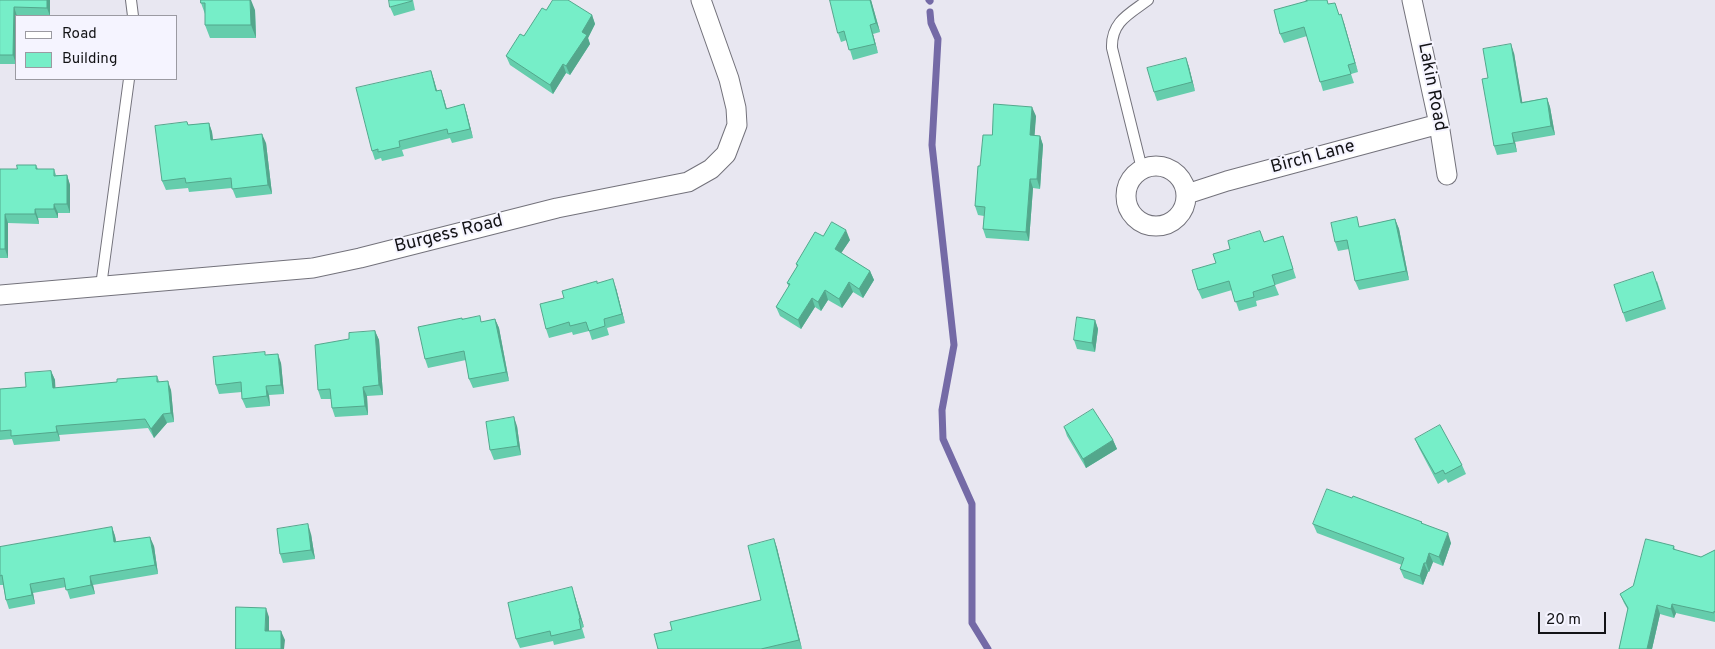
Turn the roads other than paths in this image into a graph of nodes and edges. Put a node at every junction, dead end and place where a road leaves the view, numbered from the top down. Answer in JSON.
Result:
{"nodes":[{"id":1,"x":131,"y":0,"type":"edge"},
{"id":2,"x":701,"y":0,"type":"edge"},
{"id":3,"x":1148,"y":0,"type":"edge"},
{"id":4,"x":1412,"y":0,"type":"edge"},
{"id":5,"x":133,"y":15,"type":"edge"},
{"id":6,"x":129,"y":80,"type":"edge"},
{"id":7,"x":1439,"y":124,"type":"junction"},
{"id":8,"x":1142,"y":169,"type":"junction"},
{"id":9,"x":1447,"y":175,"type":"dead end"},
{"id":10,"x":1187,"y":194,"type":"junction"},
{"id":11,"x":101,"y":286,"type":"junction"},
{"id":12,"x":0,"y":294,"type":"edge"}],
"edges":[{"from":1,"to":5,"type":"lane"},
{"from":2,"to":11,"type":"street","name":"Burgess Road"},
{"from":3,"to":8,"type":"lane"},
{"from":4,"to":7,"type":"street","name":"Lakin Road"},
{"from":6,"to":11,"type":"lane"},
{"from":7,"to":9,"type":"street","name":"Lakin Road"},
{"from":7,"to":10,"type":"street","name":"Birch Lane"},
{"from":8,"to":10,"type":"street"},
{"from":8,"to":10,"type":"street"},
{"from":11,"to":12,"type":"street","name":"Burgess Road"}]}
